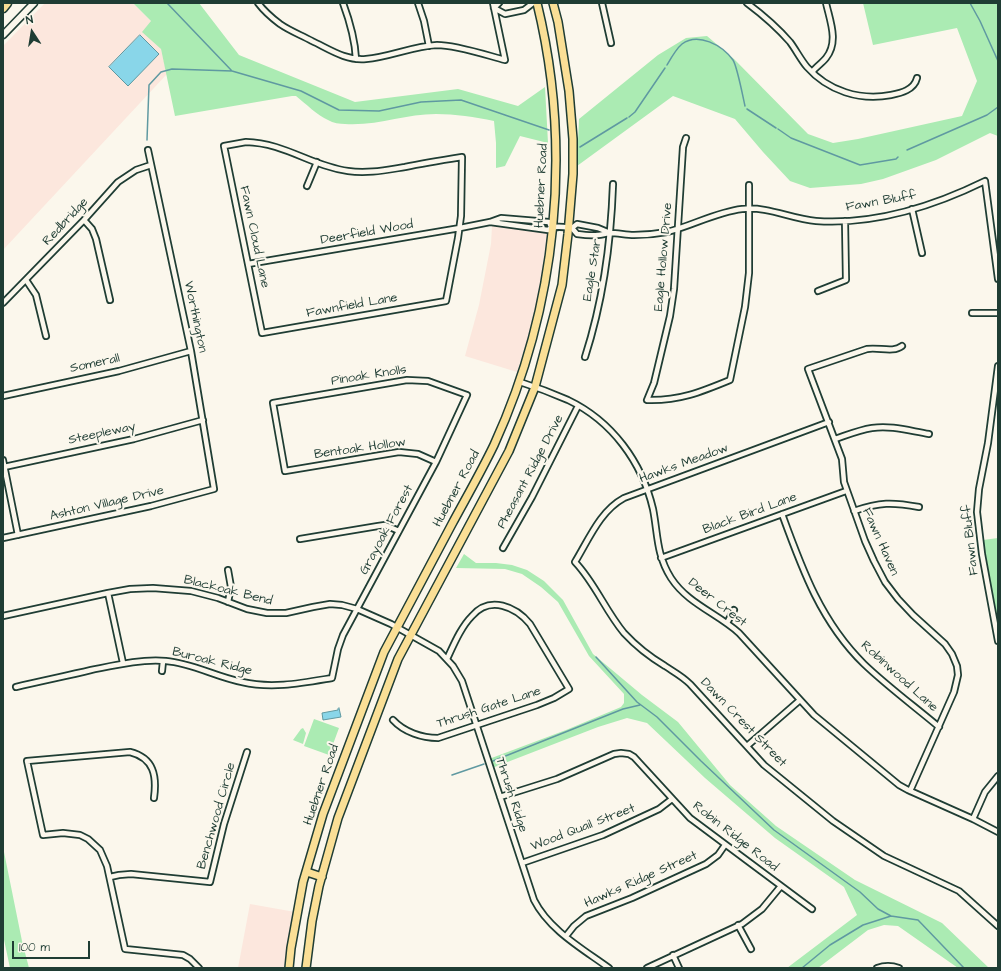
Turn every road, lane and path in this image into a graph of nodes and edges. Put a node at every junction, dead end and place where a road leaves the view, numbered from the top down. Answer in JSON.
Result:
{"nodes":[{"id":1,"x":7,"y":3,"type":"edge"},
{"id":2,"x":34,"y":3,"type":"edge"},
{"id":3,"x":258,"y":3,"type":"edge"},
{"id":4,"x":343,"y":3,"type":"edge"},
{"id":5,"x":418,"y":3,"type":"edge"},
{"id":6,"x":499,"y":3,"type":"edge"},
{"id":7,"x":533,"y":3,"type":"edge"},
{"id":8,"x":537,"y":3,"type":"edge"},
{"id":9,"x":553,"y":3,"type":"edge"},
{"id":10,"x":602,"y":3,"type":"edge"},
{"id":11,"x":747,"y":3,"type":"edge"},
{"id":12,"x":826,"y":3,"type":"edge"},
{"id":13,"x":494,"y":6,"type":"edge"},
{"id":14,"x":3,"y":8,"type":"edge"},
{"id":15,"x":3,"y":35,"type":"edge"},
{"id":16,"x":611,"y":43,"type":"dead end"},
{"id":17,"x":429,"y":46,"type":"junction"},
{"id":18,"x":356,"y":59,"type":"junction"},
{"id":19,"x":812,"y":72,"type":"junction"},
{"id":20,"x":917,"y":78,"type":"dead end"},
{"id":21,"x":686,"y":138,"type":"dead end"},
{"id":22,"x":148,"y":150,"type":"dead end"},
{"id":23,"x":317,"y":162,"type":"junction"},
{"id":24,"x":152,"y":165,"type":"junction"},
{"id":25,"x":613,"y":184,"type":"dead end"},
{"id":26,"x":749,"y":185,"type":"dead end"},
{"id":27,"x":308,"y":186,"type":"dead end"},
{"id":28,"x":750,"y":208,"type":"junction"},
{"id":29,"x":912,"y":209,"type":"junction"},
{"id":30,"x":84,"y":220,"type":"junction"},
{"id":31,"x":845,"y":221,"type":"junction"},
{"id":32,"x":552,"y":227,"type":"junction"},
{"id":33,"x":460,"y":228,"type":"junction"},
{"id":34,"x":570,"y":228,"type":"junction"},
{"id":35,"x":678,"y":228,"type":"junction"},
{"id":36,"x":610,"y":233,"type":"junction"},
{"id":37,"x":922,"y":253,"type":"dead end"},
{"id":38,"x":248,"y":264,"type":"junction"},
{"id":39,"x":998,"y":279,"type":"edge"},
{"id":40,"x":26,"y":280,"type":"junction"},
{"id":41,"x":818,"y":291,"type":"dead end"},
{"id":42,"x":110,"y":300,"type":"dead end"},
{"id":43,"x":3,"y":303,"type":"edge"},
{"id":44,"x":972,"y":313,"type":"dead end"},
{"id":45,"x":998,"y":313,"type":"edge"},
{"id":46,"x":262,"y":332,"type":"joint"},
{"id":47,"x":46,"y":336,"type":"dead end"},
{"id":48,"x":902,"y":346,"type":"dead end"},
{"id":49,"x":191,"y":351,"type":"junction"},
{"id":50,"x":585,"y":357,"type":"dead end"},
{"id":51,"x":998,"y":366,"type":"edge"},
{"id":52,"x":520,"y":382,"type":"junction"},
{"id":53,"x":535,"y":387,"type":"junction"},
{"id":54,"x":467,"y":395,"type":"joint"},
{"id":55,"x":3,"y":396,"type":"edge"},
{"id":56,"x":578,"y":406,"type":"junction"},
{"id":57,"x":203,"y":420,"type":"junction"},
{"id":58,"x":829,"y":422,"type":"junction"},
{"id":59,"x":929,"y":434,"type":"dead end"},
{"id":60,"x":835,"y":439,"type":"junction"},
{"id":61,"x":3,"y":460,"type":"edge"},
{"id":62,"x":436,"y":462,"type":"junction"},
{"id":63,"x":4,"y":467,"type":"junction"},
{"id":64,"x":285,"y":471,"type":"joint"},
{"id":65,"x":214,"y":489,"type":"joint"},
{"id":66,"x":647,"y":489,"type":"junction"},
{"id":67,"x":846,"y":490,"type":"junction"},
{"id":68,"x":919,"y":507,"type":"dead end"},
{"id":69,"x":854,"y":512,"type":"junction"},
{"id":70,"x":782,"y":514,"type":"junction"},
{"id":71,"x":399,"y":531,"type":"junction"},
{"id":72,"x":18,"y":534,"type":"junction"},
{"id":73,"x":3,"y":538,"type":"edge"},
{"id":74,"x":300,"y":539,"type":"dead end"},
{"id":75,"x":503,"y":548,"type":"dead end"},
{"id":76,"x":661,"y":558,"type":"junction"},
{"id":77,"x":575,"y":562,"type":"joint"},
{"id":78,"x":228,"y":570,"type":"dead end"},
{"id":79,"x":108,"y":593,"type":"junction"},
{"id":80,"x":228,"y":602,"type":"junction"},
{"id":81,"x":357,"y":609,"type":"junction"},
{"id":82,"x":734,"y":610,"type":"dead end"},
{"id":83,"x":3,"y":616,"type":"edge"},
{"id":84,"x":726,"y":622,"type":"junction"},
{"id":85,"x":397,"y":627,"type":"junction"},
{"id":86,"x":411,"y":635,"type":"junction"},
{"id":87,"x":998,"y":640,"type":"edge"},
{"id":88,"x":447,"y":658,"type":"junction"},
{"id":89,"x":163,"y":661,"type":"junction"},
{"id":90,"x":123,"y":663,"type":"junction"},
{"id":91,"x":162,"y":671,"type":"dead end"},
{"id":92,"x":332,"y":678,"type":"joint"},
{"id":93,"x":16,"y":687,"type":"dead end"},
{"id":94,"x":800,"y":700,"type":"junction"},
{"id":95,"x":393,"y":720,"type":"dead end"},
{"id":96,"x":476,"y":726,"type":"junction"},
{"id":97,"x":939,"y":727,"type":"junction"},
{"id":98,"x":747,"y":746,"type":"junction"},
{"id":99,"x":247,"y":752,"type":"dead end"},
{"id":100,"x":998,"y":776,"type":"edge"},
{"id":101,"x":910,"y":791,"type":"junction"},
{"id":102,"x":154,"y":798,"type":"dead end"},
{"id":103,"x":500,"y":798,"type":"junction"},
{"id":104,"x":672,"y":799,"type":"junction"},
{"id":105,"x":973,"y":819,"type":"junction"},
{"id":106,"x":998,"y":832,"type":"edge"},
{"id":107,"x":725,"y":845,"type":"junction"},
{"id":108,"x":522,"y":863,"type":"junction"},
{"id":109,"x":307,"y":872,"type":"junction"},
{"id":110,"x":110,"y":877,"type":"junction"},
{"id":111,"x":322,"y":877,"type":"junction"},
{"id":112,"x":781,"y":886,"type":"junction"},
{"id":113,"x":812,"y":909,"type":"dead end"},
{"id":114,"x":738,"y":925,"type":"junction"},
{"id":115,"x":998,"y":926,"type":"edge"},
{"id":116,"x":566,"y":936,"type":"junction"},
{"id":117,"x":751,"y":949,"type":"dead end"},
{"id":118,"x":673,"y":955,"type":"junction"},
{"id":119,"x":195,"y":966,"type":"edge"},
{"id":120,"x":199,"y":968,"type":"edge"},
{"id":121,"x":290,"y":968,"type":"edge"},
{"id":122,"x":306,"y":968,"type":"edge"},
{"id":123,"x":609,"y":968,"type":"edge"},
{"id":124,"x":647,"y":968,"type":"edge"},
{"id":125,"x":679,"y":968,"type":"edge"},
{"id":126,"x":877,"y":968,"type":"edge"},
{"id":127,"x":898,"y":968,"type":"edge"}],
"edges":[{"from":1,"to":14,"type":"highway"},
{"from":2,"to":15,"type":"main road"},
{"from":3,"to":18,"type":"street"},
{"from":4,"to":18,"type":"street"},
{"from":5,"to":17,"type":"street"},
{"from":6,"to":13,"type":"street"},
{"from":7,"to":13,"type":"street"},
{"from":8,"to":32,"type":"main road","name":"Huebner Road"},
{"from":9,"to":34,"type":"main road","name":"Huebner Road"},
{"from":10,"to":16,"type":"street"},
{"from":11,"to":19,"type":"street"},
{"from":12,"to":19,"type":"street"},
{"from":13,"to":17,"type":"street"},
{"from":17,"to":18,"type":"street"},
{"from":19,"to":20,"type":"street"},
{"from":21,"to":35,"type":"street","name":"Eagle Hollow Drive"},
{"from":22,"to":24,"type":"street","name":"Worthington"},
{"from":23,"to":27,"type":"street"},
{"from":23,"to":33,"type":"street"},
{"from":23,"to":38,"type":"street","name":"Fawn Cloud Lane"},
{"from":24,"to":30,"type":"street","name":"Redbridge"},
{"from":24,"to":49,"type":"street","name":"Worthington"},
{"from":25,"to":36,"type":"street","name":"Eagle Star"},
{"from":26,"to":28,"type":"street"},
{"from":28,"to":31,"type":"street","name":"Fawn Bluff"},
{"from":28,"to":35,"type":"street","name":"Fawn Bluff"},
{"from":28,"to":35,"type":"street","name":"Eagle Hollow Drive"},
{"from":29,"to":31,"type":"street","name":"Fawn Bluff"},
{"from":29,"to":37,"type":"street"},
{"from":29,"to":39,"type":"street","name":"Fawn Bluff"},
{"from":30,"to":40,"type":"street","name":"Redbridge"},
{"from":30,"to":42,"type":"street"},
{"from":31,"to":41,"type":"street"},
{"from":32,"to":33,"type":"street","name":"Deerfield Wood"},
{"from":32,"to":34,"type":"street"},
{"from":32,"to":52,"type":"main road","name":"Huebner Road"},
{"from":33,"to":38,"type":"street","name":"Deerfield Wood"},
{"from":33,"to":46,"type":"street","name":"Fawnfield Lane"},
{"from":34,"to":36,"type":"street","name":"Fawn Bluff"},
{"from":34,"to":36,"type":"street","name":"Fawn Bluff"},
{"from":34,"to":53,"type":"main road","name":"Huebner Road"},
{"from":35,"to":36,"type":"street","name":"Fawn Bluff"},
{"from":36,"to":50,"type":"street","name":"Eagle Star"},
{"from":38,"to":46,"type":"street","name":"Fawn Cloud Lane"},
{"from":40,"to":43,"type":"street","name":"Redbridge"},
{"from":40,"to":47,"type":"street"},
{"from":44,"to":45,"type":"street"},
{"from":48,"to":58,"type":"street","name":"Fawn Haven"},
{"from":49,"to":55,"type":"street","name":"Somerall"},
{"from":49,"to":57,"type":"street","name":"Worthington"},
{"from":51,"to":87,"type":"street","name":"Fawn Bluff"},
{"from":52,"to":53,"type":"street","name":"Deer Crest"},
{"from":52,"to":85,"type":"main road","name":"Huebner Road"},
{"from":53,"to":56,"type":"street","name":"Deer Crest"},
{"from":53,"to":86,"type":"main road","name":"Huebner Road"},
{"from":54,"to":62,"type":"street","name":"Grayoak Forest"},
{"from":54,"to":64,"type":"street","name":"Pinoak Knolls"},
{"from":56,"to":66,"type":"street","name":"Deer Crest"},
{"from":56,"to":75,"type":"street","name":"Pheasant Ridge Drive"},
{"from":57,"to":63,"type":"street","name":"Steepleway"},
{"from":57,"to":65,"type":"street","name":"Worthington"},
{"from":58,"to":60,"type":"street","name":"Fawn Haven"},
{"from":58,"to":66,"type":"street","name":"Hawks Meadow"},
{"from":59,"to":60,"type":"street"},
{"from":60,"to":67,"type":"street","name":"Fawn Haven"},
{"from":61,"to":63,"type":"street"},
{"from":62,"to":64,"type":"street","name":"Bentoak Hollow"},
{"from":62,"to":71,"type":"street","name":"Grayoak Forest"},
{"from":63,"to":72,"type":"street"},
{"from":65,"to":72,"type":"street","name":"Ashton Village Drive"},
{"from":66,"to":76,"type":"street","name":"Deer Crest"},
{"from":66,"to":77,"type":"street","name":"Hawks Meadow"},
{"from":67,"to":69,"type":"street","name":"Fawn Haven"},
{"from":67,"to":70,"type":"street","name":"Black Bird Lane"},
{"from":68,"to":69,"type":"street"},
{"from":69,"to":97,"type":"street","name":"Fawn Haven"},
{"from":70,"to":76,"type":"street","name":"Black Bird Lane"},
{"from":70,"to":97,"type":"street","name":"Robinwood Lane"},
{"from":71,"to":74,"type":"street"},
{"from":71,"to":81,"type":"street","name":"Grayoak Forest"},
{"from":72,"to":73,"type":"street","name":"Ashton Village Drive"},
{"from":76,"to":84,"type":"street","name":"Deer Crest"},
{"from":77,"to":98,"type":"street","name":"Dawn Crest Street"},
{"from":78,"to":80,"type":"street"},
{"from":79,"to":80,"type":"street","name":"Blackoak Bend"},
{"from":79,"to":83,"type":"street","name":"Blackoak Bend"},
{"from":79,"to":90,"type":"street"},
{"from":80,"to":81,"type":"street","name":"Blackoak Bend"},
{"from":81,"to":85,"type":"street","name":"Blackoak Bend"},
{"from":81,"to":92,"type":"street","name":"Grayoak Forest"},
{"from":82,"to":84,"type":"street"},
{"from":84,"to":94,"type":"street","name":"Deer Crest"},
{"from":85,"to":86,"type":"street","name":"Thrush Ridge"},
{"from":85,"to":109,"type":"main road","name":"Huebner Road"},
{"from":86,"to":88,"type":"street","name":"Thrush Ridge"},
{"from":86,"to":111,"type":"main road","name":"Huebner Road"},
{"from":88,"to":96,"type":"street","name":"Thrush Ridge"},
{"from":88,"to":96,"type":"street","name":"Thrush Gate Lane"},
{"from":89,"to":90,"type":"street","name":"Buroak Ridge"},
{"from":89,"to":91,"type":"street"},
{"from":89,"to":92,"type":"street","name":"Buroak Ridge"},
{"from":90,"to":93,"type":"street","name":"Buroak Ridge"},
{"from":94,"to":98,"type":"street"},
{"from":94,"to":101,"type":"street","name":"Deer Crest"},
{"from":95,"to":96,"type":"street","name":"Thrush Gate Lane"},
{"from":96,"to":103,"type":"street","name":"Thrush Ridge"},
{"from":97,"to":101,"type":"street","name":"Fawn Haven"},
{"from":98,"to":115,"type":"street","name":"Dawn Crest Street"},
{"from":99,"to":110,"type":"street","name":"Benchwood Circle"},
{"from":100,"to":105,"type":"street"},
{"from":101,"to":105,"type":"street","name":"Deer Crest"},
{"from":102,"to":110,"type":"street"},
{"from":103,"to":104,"type":"street","name":"Robin Ridge Road"},
{"from":103,"to":108,"type":"street","name":"Thrush Ridge"},
{"from":104,"to":107,"type":"street","name":"Robin Ridge Road"},
{"from":104,"to":108,"type":"street","name":"Wood Quail Street"},
{"from":105,"to":106,"type":"street","name":"Deer Crest"},
{"from":107,"to":112,"type":"street","name":"Robin Ridge Road"},
{"from":107,"to":116,"type":"street","name":"Hawks Ridge Street"},
{"from":108,"to":116,"type":"street","name":"Thrush Ridge"},
{"from":109,"to":111,"type":"main road"},
{"from":109,"to":121,"type":"main road","name":"Huebner Road"},
{"from":110,"to":119,"type":"street"},
{"from":111,"to":122,"type":"main road","name":"Huebner Road"},
{"from":112,"to":113,"type":"street","name":"Robin Ridge Road"},
{"from":112,"to":114,"type":"street"},
{"from":114,"to":117,"type":"street"},
{"from":114,"to":118,"type":"street"},
{"from":116,"to":123,"type":"street","name":"Thrush Ridge"},
{"from":118,"to":124,"type":"street"},
{"from":118,"to":125,"type":"street"},
{"from":119,"to":120,"type":"street"},
{"from":126,"to":127,"type":"street"}]}
